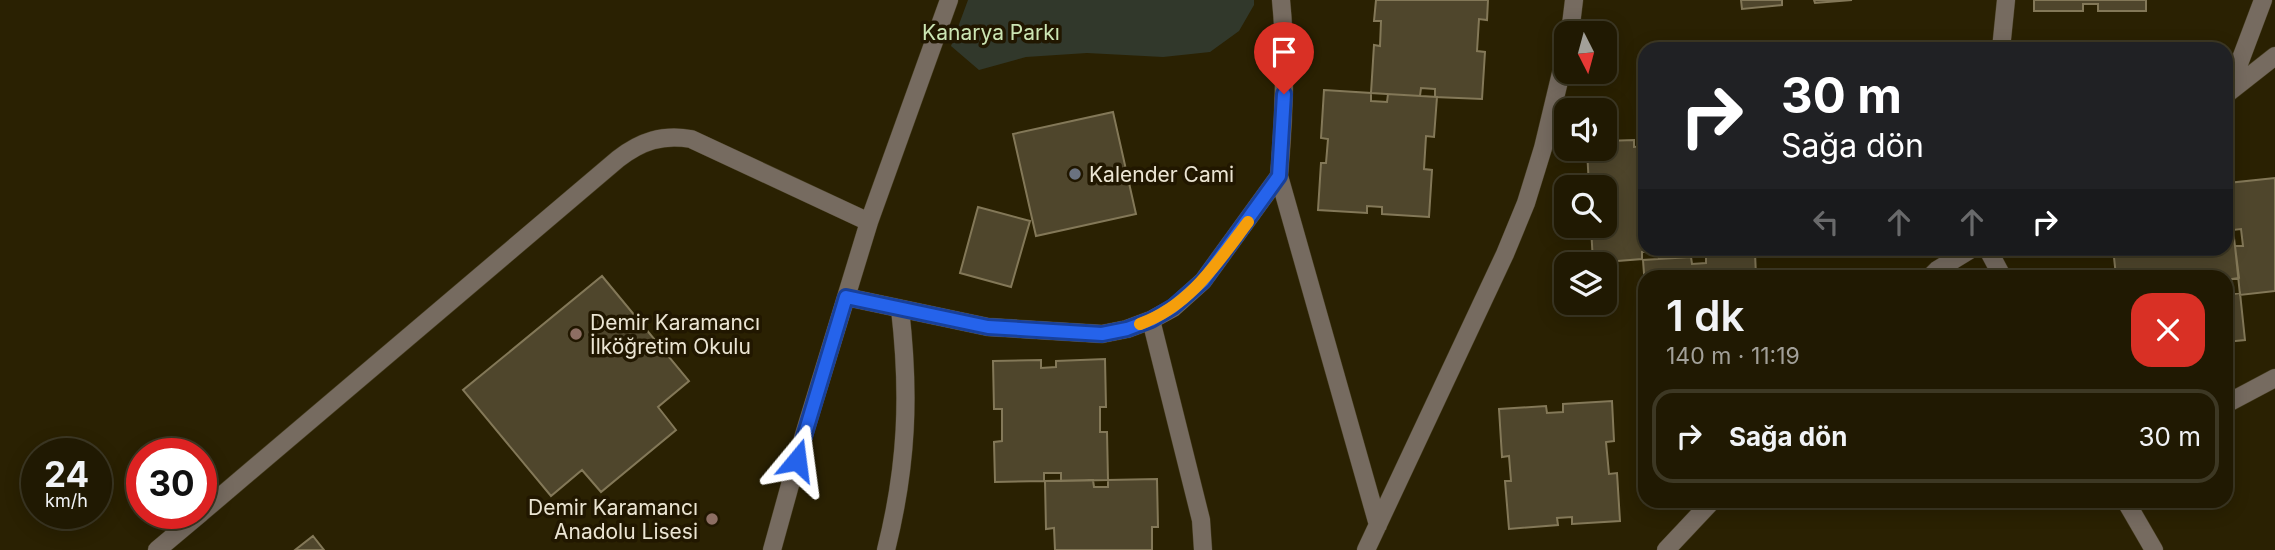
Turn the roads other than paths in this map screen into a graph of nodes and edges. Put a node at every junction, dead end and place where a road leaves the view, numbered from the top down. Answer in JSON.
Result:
{"nodes":[{"id":1,"x":949,"y":0,"type":"edge"},
{"id":2,"x":1281,"y":0,"type":"edge"},
{"id":3,"x":1574,"y":0,"type":"edge"},
{"id":4,"x":2006,"y":0,"type":"edge"},
{"id":5,"x":2263,"y":0,"type":"edge"},
{"id":6,"x":1571,"y":21,"type":"edge"},
{"id":7,"x":2002,"y":42,"type":"edge"},
{"id":8,"x":2275,"y":56,"type":"edge"},
{"id":9,"x":2233,"y":78,"type":"edge"},
{"id":10,"x":1560,"y":84,"type":"edge"},
{"id":11,"x":2233,"y":89,"type":"edge"},
{"id":12,"x":1279,"y":176,"type":"junction"},
{"id":13,"x":869,"y":222,"type":"junction"},
{"id":14,"x":1960,"y":256,"type":"edge"},
{"id":15,"x":1937,"y":270,"type":"edge"},
{"id":16,"x":846,"y":297,"type":"junction"},
{"id":17,"x":900,"y":309,"type":"junction"},
{"id":18,"x":1151,"y":320,"type":"junction"},
{"id":19,"x":2275,"y":378,"type":"edge"},
{"id":20,"x":2233,"y":400,"type":"edge"},
{"id":21,"x":217,"y":499,"type":"edge"},
{"id":22,"x":1705,"y":508,"type":"edge"},
{"id":23,"x":2130,"y":508,"type":"edge"},
{"id":24,"x":1378,"y":525,"type":"junction"},
{"id":25,"x":182,"y":529,"type":"edge"},
{"id":26,"x":157,"y":550,"type":"edge"},
{"id":27,"x":772,"y":550,"type":"edge"},
{"id":28,"x":886,"y":550,"type":"edge"},
{"id":29,"x":1203,"y":550,"type":"edge"},
{"id":30,"x":1366,"y":550,"type":"edge"},
{"id":31,"x":1666,"y":550,"type":"edge"},
{"id":32,"x":2154,"y":550,"type":"edge"}],
"edges":[{"from":1,"to":13,"type":"street"},
{"from":2,"to":12,"type":"street"},
{"from":3,"to":6,"type":"street"},
{"from":4,"to":7,"type":"street"},
{"from":5,"to":9,"type":"street"},
{"from":8,"to":11,"type":"street"},
{"from":10,"to":24,"type":"street"},
{"from":12,"to":18,"type":"street"},
{"from":12,"to":24,"type":"street"},
{"from":13,"to":16,"type":"street"},
{"from":13,"to":21,"type":"street"},
{"from":14,"to":15,"type":"street"},
{"from":16,"to":17,"type":"street"},
{"from":16,"to":27,"type":"street"},
{"from":17,"to":18,"type":"street"},
{"from":17,"to":28,"type":"street"},
{"from":18,"to":29,"type":"street"},
{"from":19,"to":20,"type":"street"},
{"from":22,"to":31,"type":"street"},
{"from":23,"to":32,"type":"street"},
{"from":24,"to":30,"type":"street"},
{"from":25,"to":26,"type":"street"}]}
